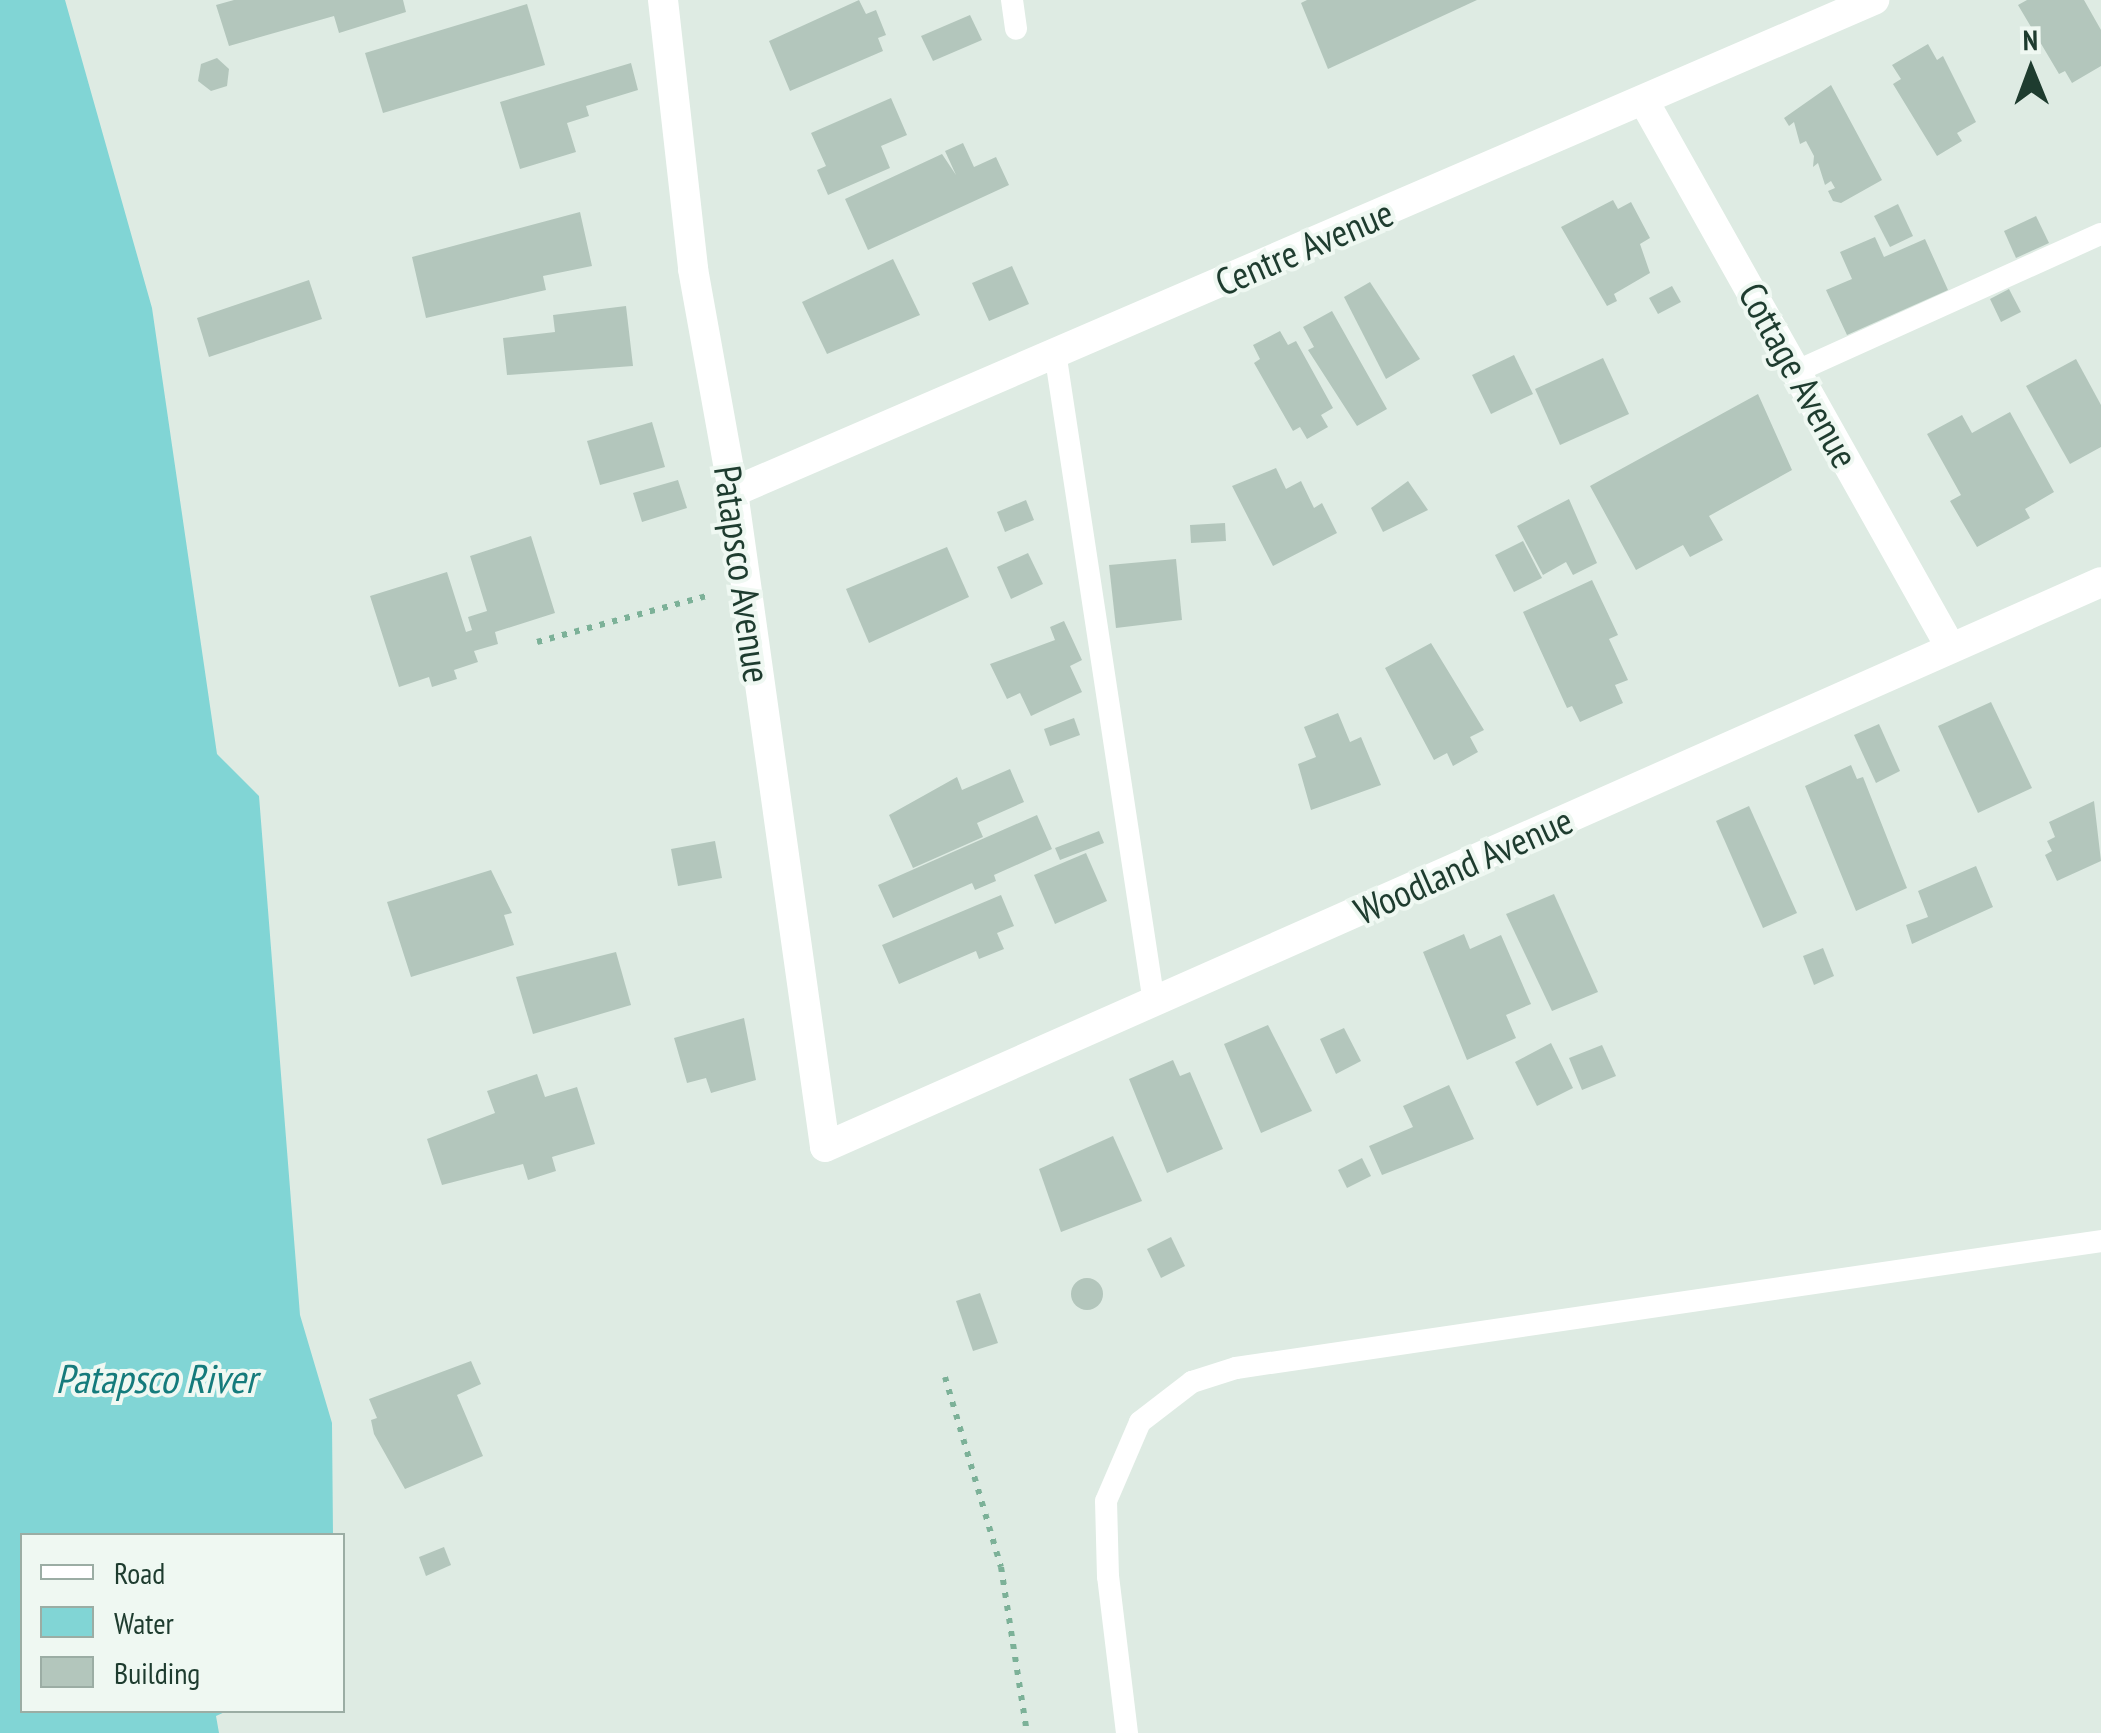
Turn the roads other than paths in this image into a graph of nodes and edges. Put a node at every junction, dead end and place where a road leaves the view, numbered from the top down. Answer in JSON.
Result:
{"nodes":[{"id":1,"x":663,"y":0,"type":"edge"},
{"id":2,"x":1012,"y":0,"type":"edge"},
{"id":3,"x":1874,"y":0,"type":"edge"},
{"id":4,"x":1016,"y":29,"type":"dead end"},
{"id":5,"x":1645,"y":103,"type":"junction"},
{"id":6,"x":2101,"y":234,"type":"edge"},
{"id":7,"x":1054,"y":352,"type":"junction"},
{"id":8,"x":1798,"y":371,"type":"junction"},
{"id":9,"x":734,"y":492,"type":"junction"},
{"id":10,"x":2101,"y":582,"type":"edge"},
{"id":11,"x":1951,"y":648,"type":"junction"},
{"id":12,"x":1154,"y":1003,"type":"junction"},
{"id":13,"x":824,"y":1147,"type":"joint"},
{"id":14,"x":2101,"y":1241,"type":"edge"},
{"id":15,"x":1128,"y":1733,"type":"edge"}],
"edges":[{"from":1,"to":9,"type":"street","name":"Patapsco Avenue"},
{"from":2,"to":4,"type":"lane"},
{"from":3,"to":5,"type":"street","name":"Centre Avenue"},
{"from":5,"to":7,"type":"street","name":"Centre Avenue"},
{"from":5,"to":8,"type":"street","name":"Cottage Avenue"},
{"from":6,"to":8,"type":"lane"},
{"from":7,"to":9,"type":"street","name":"Centre Avenue"},
{"from":7,"to":12,"type":"lane"},
{"from":8,"to":11,"type":"street","name":"Cottage Avenue"},
{"from":9,"to":13,"type":"street","name":"Patapsco Avenue"},
{"from":10,"to":11,"type":"street","name":"Woodland Avenue"},
{"from":11,"to":12,"type":"street","name":"Woodland Avenue"},
{"from":12,"to":13,"type":"street","name":"Woodland Avenue"},
{"from":14,"to":15,"type":"lane"}]}
